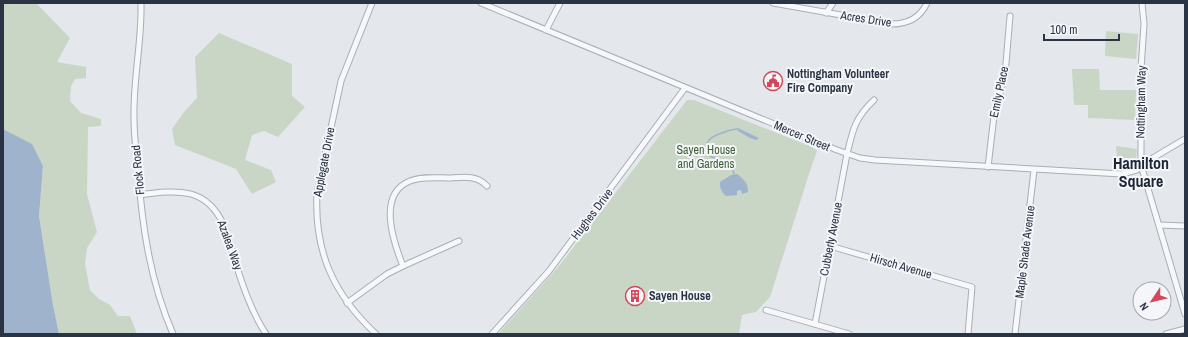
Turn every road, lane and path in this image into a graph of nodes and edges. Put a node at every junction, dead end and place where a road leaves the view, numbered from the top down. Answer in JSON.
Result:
{"nodes":[{"id":1,"x":141,"y":3,"type":"edge"},
{"id":2,"x":372,"y":3,"type":"edge"},
{"id":3,"x":481,"y":3,"type":"edge"},
{"id":4,"x":560,"y":3,"type":"edge"},
{"id":5,"x":773,"y":3,"type":"edge"},
{"id":6,"x":833,"y":3,"type":"edge"},
{"id":7,"x":927,"y":3,"type":"edge"},
{"id":8,"x":1142,"y":3,"type":"edge"},
{"id":9,"x":826,"y":13,"type":"junction"},
{"id":10,"x":1010,"y":16,"type":"dead end"},
{"id":11,"x":546,"y":30,"type":"junction"},
{"id":12,"x":685,"y":88,"type":"junction"},
{"id":13,"x":874,"y":100,"type":"dead end"},
{"id":14,"x":1185,"y":139,"type":"edge"},
{"id":15,"x":847,"y":154,"type":"junction"},
{"id":16,"x":1141,"y":165,"type":"junction"},
{"id":17,"x":988,"y":168,"type":"junction"},
{"id":18,"x":1034,"y":170,"type":"junction"},
{"id":19,"x":487,"y":186,"type":"dead end"},
{"id":20,"x":140,"y":195,"type":"junction"},
{"id":21,"x":1159,"y":225,"type":"junction"},
{"id":22,"x":1185,"y":226,"type":"edge"},
{"id":23,"x":458,"y":242,"type":"dead end"},
{"id":24,"x":830,"y":246,"type":"junction"},
{"id":25,"x":402,"y":266,"type":"junction"},
{"id":26,"x":347,"y":303,"type":"junction"},
{"id":27,"x":766,"y":310,"type":"dead end"},
{"id":28,"x":1185,"y":314,"type":"edge"},
{"id":29,"x":815,"y":324,"type":"junction"},
{"id":30,"x":1185,"y":329,"type":"edge"},
{"id":31,"x":172,"y":334,"type":"edge"},
{"id":32,"x":266,"y":334,"type":"edge"},
{"id":33,"x":376,"y":334,"type":"edge"},
{"id":34,"x":492,"y":334,"type":"edge"},
{"id":35,"x":850,"y":334,"type":"edge"},
{"id":36,"x":968,"y":334,"type":"edge"},
{"id":37,"x":1015,"y":334,"type":"edge"},
{"id":38,"x":1166,"y":334,"type":"edge"}],
"edges":[{"from":1,"to":20,"type":"street","name":"Flock Road"},
{"from":2,"to":26,"type":"street","name":"Applegate Drive"},
{"from":3,"to":11,"type":"street","name":"Mercer Street"},
{"from":4,"to":11,"type":"street"},
{"from":5,"to":9,"type":"street","name":"Acres Drive"},
{"from":6,"to":9,"type":"street"},
{"from":7,"to":9,"type":"street","name":"Acres Drive"},
{"from":8,"to":16,"type":"street","name":"Nottingham Way"},
{"from":10,"to":17,"type":"street","name":"Emily Place"},
{"from":11,"to":12,"type":"street","name":"Mercer Street"},
{"from":12,"to":15,"type":"street","name":"Mercer Street"},
{"from":12,"to":34,"type":"street","name":"Hughes Drive"},
{"from":13,"to":15,"type":"street","name":"Cubberly Avenue"},
{"from":14,"to":16,"type":"street","name":"Mercer Street"},
{"from":15,"to":17,"type":"street","name":"Mercer Street"},
{"from":15,"to":24,"type":"street","name":"Cubberly Avenue"},
{"from":16,"to":18,"type":"street","name":"Mercer Street"},
{"from":16,"to":21,"type":"street","name":"Nottingham Way"},
{"from":17,"to":18,"type":"street","name":"Mercer Street"},
{"from":18,"to":37,"type":"street","name":"Maple Shade Avenue"},
{"from":19,"to":25,"type":"street"},
{"from":20,"to":31,"type":"street","name":"Flock Road"},
{"from":20,"to":32,"type":"street","name":"Azalea Way"},
{"from":21,"to":22,"type":"street"},
{"from":21,"to":28,"type":"street","name":"Nottingham Way"},
{"from":23,"to":25,"type":"street"},
{"from":24,"to":29,"type":"street","name":"Cubberly Avenue"},
{"from":24,"to":36,"type":"street","name":"Hirsch Avenue"},
{"from":25,"to":26,"type":"street"},
{"from":26,"to":33,"type":"street","name":"Applegate Drive"},
{"from":27,"to":29,"type":"street"},
{"from":29,"to":35,"type":"street"},
{"from":30,"to":38,"type":"street"}]}
